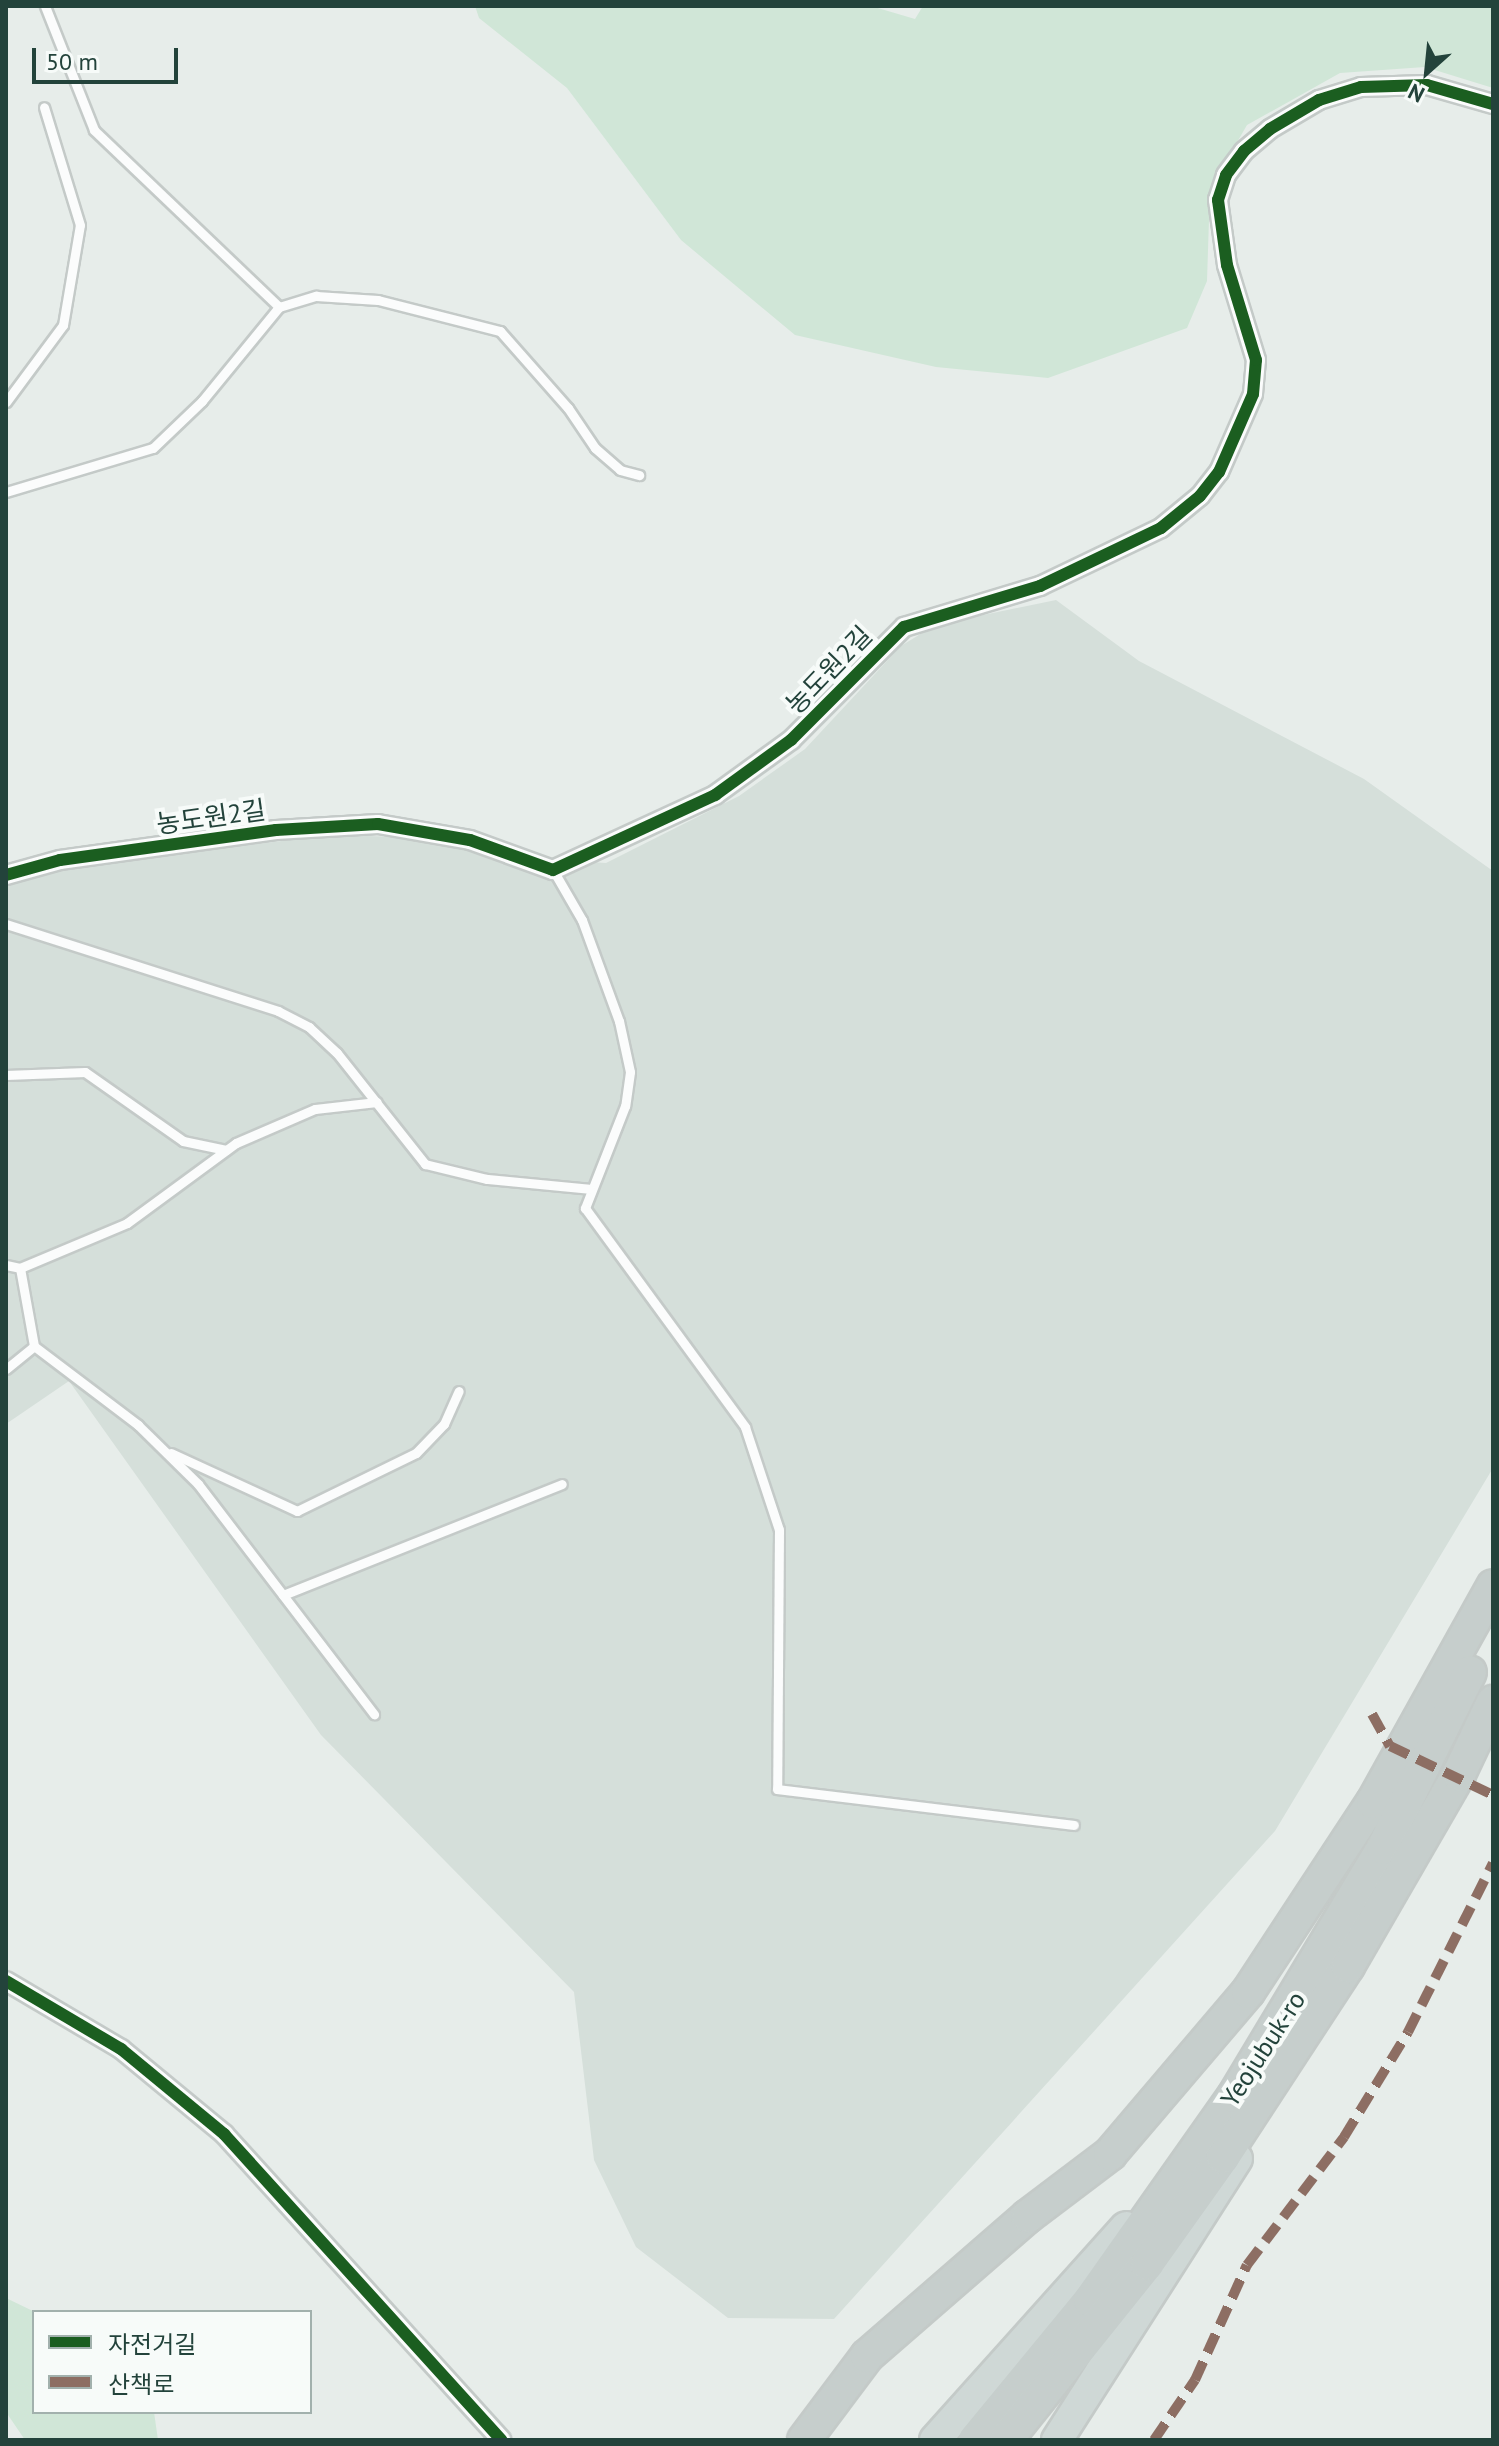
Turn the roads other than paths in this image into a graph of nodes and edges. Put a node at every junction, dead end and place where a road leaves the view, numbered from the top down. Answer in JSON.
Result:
{"nodes":[{"id":1,"x":45,"y":6,"type":"edge"},
{"id":2,"x":1493,"y":104,"type":"edge"},
{"id":3,"x":44,"y":107,"type":"dead end"},
{"id":4,"x":279,"y":307,"type":"junction"},
{"id":5,"x":6,"y":402,"type":"edge"},
{"id":6,"x":639,"y":475,"type":"dead end"},
{"id":7,"x":6,"y":492,"type":"edge"},
{"id":8,"x":553,"y":870,"type":"junction"},
{"id":9,"x":6,"y":875,"type":"edge"},
{"id":10,"x":6,"y":924,"type":"edge"},
{"id":11,"x":6,"y":1075,"type":"edge"},
{"id":12,"x":377,"y":1102,"type":"junction"},
{"id":13,"x":226,"y":1150,"type":"junction"},
{"id":14,"x":590,"y":1189,"type":"junction"},
{"id":15,"x":6,"y":1265,"type":"edge"},
{"id":16,"x":20,"y":1268,"type":"junction"},
{"id":17,"x":34,"y":1346,"type":"junction"},
{"id":18,"x":6,"y":1369,"type":"edge"},
{"id":19,"x":459,"y":1391,"type":"dead end"},
{"id":20,"x":164,"y":1450,"type":"junction"},
{"id":21,"x":562,"y":1484,"type":"dead end"},
{"id":22,"x":1493,"y":1586,"type":"edge"},
{"id":23,"x":283,"y":1595,"type":"junction"},
{"id":24,"x":1493,"y":1622,"type":"edge"},
{"id":25,"x":1493,"y":1702,"type":"edge"},
{"id":26,"x":374,"y":1714,"type":"dead end"},
{"id":27,"x":1074,"y":1825,"type":"dead end"},
{"id":28,"x":1348,"y":1966,"type":"junction"},
{"id":29,"x":6,"y":1981,"type":"edge"},
{"id":30,"x":1234,"y":2096,"type":"junction"},
{"id":31,"x":501,"y":2440,"type":"edge"},
{"id":32,"x":804,"y":2440,"type":"edge"},
{"id":33,"x":935,"y":2440,"type":"edge"},
{"id":34,"x":975,"y":2440,"type":"edge"},
{"id":35,"x":1006,"y":2440,"type":"edge"},
{"id":36,"x":1057,"y":2440,"type":"edge"}],
"edges":[{"from":1,"to":4,"type":"lane"},
{"from":2,"to":8,"type":"street","name":"농도원2길"},
{"from":3,"to":5,"type":"lane"},
{"from":4,"to":6,"type":"lane"},
{"from":4,"to":7,"type":"lane"},
{"from":8,"to":9,"type":"street","name":"농도원2길"},
{"from":8,"to":14,"type":"lane"},
{"from":10,"to":12,"type":"lane"},
{"from":11,"to":13,"type":"lane"},
{"from":12,"to":13,"type":"lane"},
{"from":12,"to":14,"type":"lane"},
{"from":13,"to":16,"type":"lane"},
{"from":14,"to":27,"type":"lane"},
{"from":15,"to":16,"type":"lane"},
{"from":16,"to":17,"type":"lane"},
{"from":17,"to":18,"type":"lane"},
{"from":17,"to":20,"type":"lane"},
{"from":19,"to":20,"type":"lane"},
{"from":20,"to":23,"type":"lane"},
{"from":21,"to":23,"type":"lane"},
{"from":22,"to":32,"type":"highway"},
{"from":23,"to":26,"type":"lane"},
{"from":24,"to":30,"type":"highway","name":"Yeojubuk-ro"},
{"from":25,"to":28,"type":"highway","name":"Yeojubuk-ro"},
{"from":28,"to":35,"type":"highway","name":"Yeojubuk-ro"},
{"from":28,"to":36,"type":"main road"},
{"from":29,"to":31,"type":"street"},
{"from":30,"to":33,"type":"main road"},
{"from":30,"to":34,"type":"highway","name":"Yeojubuk-ro"}]}
